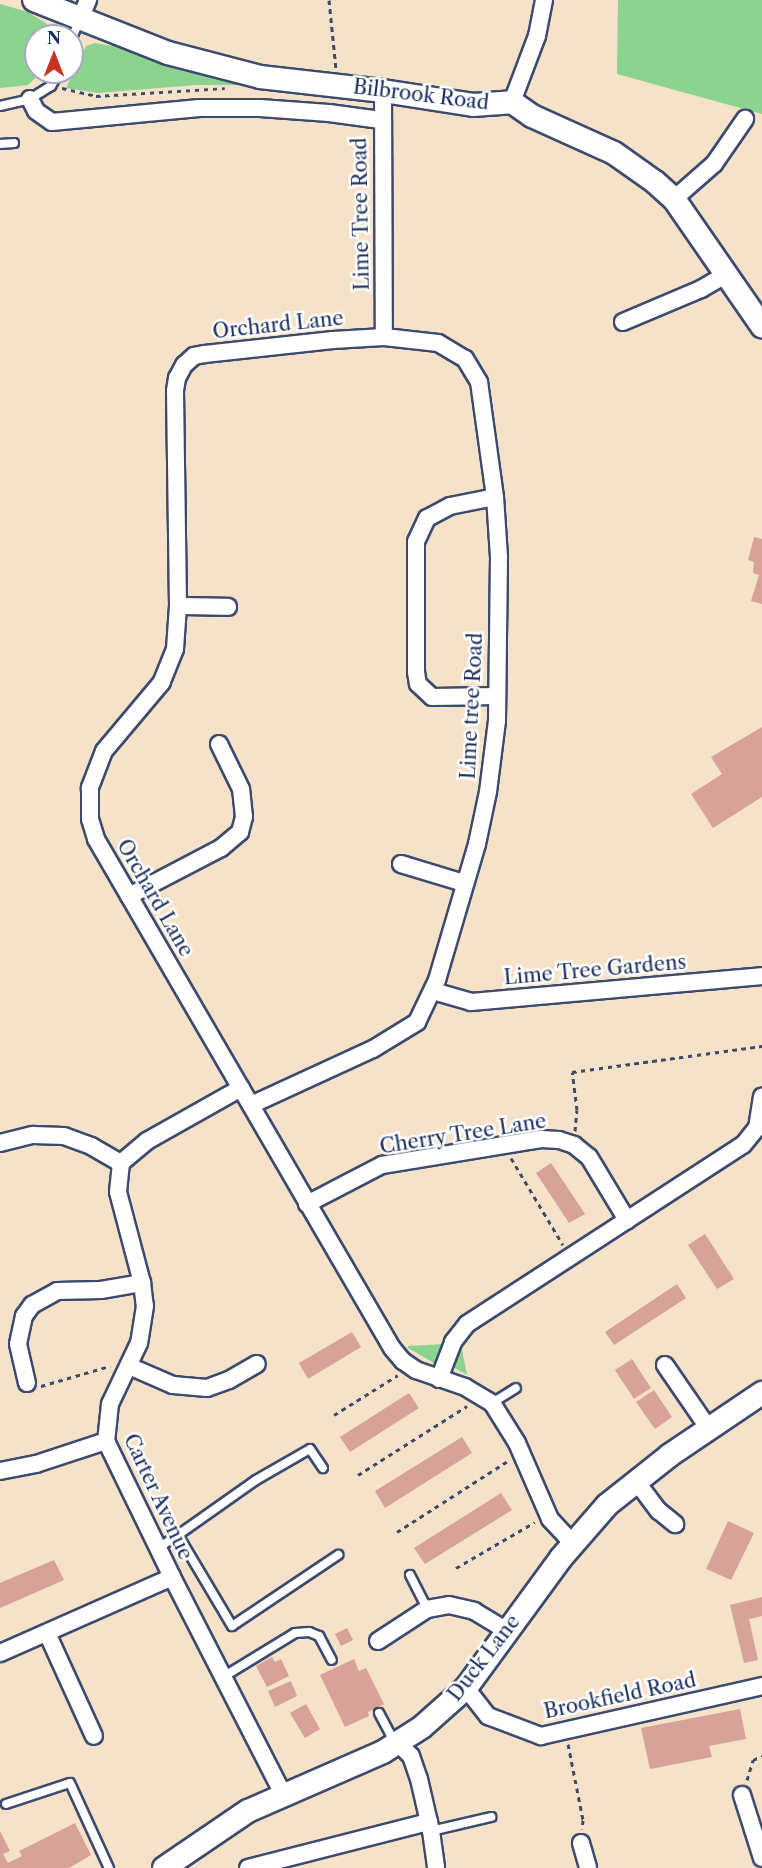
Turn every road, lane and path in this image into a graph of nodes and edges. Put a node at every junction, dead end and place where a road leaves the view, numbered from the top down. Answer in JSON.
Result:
{"nodes":[{"id":1,"x":34,"y":0,"type":"edge"},
{"id":2,"x":329,"y":0,"type":"edge"},
{"id":3,"x":544,"y":0,"type":"edge"},
{"id":4,"x":80,"y":19,"type":"edge"},
{"id":5,"x":338,"y":85,"type":"junction"},
{"id":6,"x":51,"y":86,"type":"joint"},
{"id":7,"x":228,"y":88,"type":"dead end"},
{"id":8,"x":383,"y":91,"type":"junction"},
{"id":9,"x":30,"y":99,"type":"junction"},
{"id":10,"x":512,"y":102,"type":"junction"},
{"id":11,"x":0,"y":106,"type":"edge"},
{"id":12,"x":745,"y":119,"type":"dead end"},
{"id":13,"x":381,"y":120,"type":"junction"},
{"id":14,"x":14,"y":143,"type":"dead end"},
{"id":15,"x":0,"y":144,"type":"edge"},
{"id":16,"x":674,"y":199,"type":"junction"},
{"id":17,"x":727,"y":274,"type":"junction"},
{"id":18,"x":623,"y":322,"type":"dead end"},
{"id":19,"x":762,"y":326,"type":"edge"},
{"id":20,"x":384,"y":337,"type":"junction"},
{"id":21,"x":495,"y":497,"type":"junction"},
{"id":22,"x":178,"y":606,"type":"junction"},
{"id":23,"x":228,"y":607,"type":"dead end"},
{"id":24,"x":498,"y":696,"type":"junction"},
{"id":25,"x":219,"y":744,"type":"dead end"},
{"id":26,"x":400,"y":864,"type":"dead end"},
{"id":27,"x":464,"y":882,"type":"junction"},
{"id":28,"x":129,"y":896,"type":"junction"},
{"id":29,"x":762,"y":976,"type":"edge"},
{"id":30,"x":433,"y":991,"type":"junction"},
{"id":31,"x":762,"y":1046,"type":"edge"},
{"id":32,"x":241,"y":1088,"type":"junction"},
{"id":33,"x":762,"y":1096,"type":"edge"},
{"id":34,"x":251,"y":1105,"type":"junction"},
{"id":35,"x":1,"y":1137,"type":"edge"},
{"id":36,"x":574,"y":1145,"type":"junction"},
{"id":37,"x":507,"y":1153,"type":"dead end"},
{"id":38,"x":121,"y":1163,"type":"junction"},
{"id":39,"x":307,"y":1204,"type":"junction"},
{"id":40,"x":627,"y":1220,"type":"junction"},
{"id":41,"x":566,"y":1249,"type":"dead end"},
{"id":42,"x":142,"y":1283,"type":"junction"},
{"id":43,"x":257,"y":1364,"type":"dead end"},
{"id":44,"x":665,"y":1365,"type":"dead end"},
{"id":45,"x":129,"y":1366,"type":"junction"},
{"id":46,"x":402,"y":1372,"type":"dead end"},
{"id":47,"x":439,"y":1379,"type":"junction"},
{"id":48,"x":27,"y":1383,"type":"joint"},
{"id":49,"x":516,"y":1388,"type":"dead end"},
{"id":50,"x":762,"y":1393,"type":"edge"},
{"id":51,"x":474,"y":1402,"type":"dead end"},
{"id":52,"x":492,"y":1403,"type":"junction"},
{"id":53,"x":334,"y":1414,"type":"dead end"},
{"id":54,"x":709,"y":1429,"type":"junction"},
{"id":55,"x":106,"y":1440,"type":"junction"},
{"id":56,"x":512,"y":1458,"type":"dead end"},
{"id":57,"x":323,"y":1468,"type":"dead end"},
{"id":58,"x":0,"y":1471,"type":"edge"},
{"id":59,"x":358,"y":1475,"type":"dead end"},
{"id":60,"x":636,"y":1481,"type":"junction"},
{"id":61,"x":539,"y":1520,"type":"dead end"},
{"id":62,"x":675,"y":1524,"type":"dead end"},
{"id":63,"x":397,"y":1532,"type":"dead end"},
{"id":64,"x":178,"y":1535,"type":"junction"},
{"id":65,"x":572,"y":1544,"type":"junction"},
{"id":66,"x":158,"y":1548,"type":"junction"},
{"id":67,"x":338,"y":1556,"type":"dead end"},
{"id":68,"x":456,"y":1568,"type":"dead end"},
{"id":69,"x":410,"y":1575,"type":"dead end"},
{"id":70,"x":172,"y":1577,"type":"junction"},
{"id":71,"x":427,"y":1609,"type":"junction"},
{"id":72,"x":507,"y":1631,"type":"junction"},
{"id":73,"x":47,"y":1633,"type":"junction"},
{"id":74,"x":378,"y":1641,"type":"dead end"},
{"id":75,"x":0,"y":1653,"type":"edge"},
{"id":76,"x":332,"y":1660,"type":"dead end"},
{"id":77,"x":224,"y":1677,"type":"junction"},
{"id":78,"x":762,"y":1686,"type":"edge"},
{"id":79,"x":466,"y":1688,"type":"junction"},
{"id":80,"x":379,"y":1713,"type":"dead end"},
{"id":81,"x":566,"y":1731,"type":"junction"},
{"id":82,"x":94,"y":1736,"type":"dead end"},
{"id":83,"x":398,"y":1743,"type":"junction"},
{"id":84,"x":762,"y":1756,"type":"edge"},
{"id":85,"x":283,"y":1794,"type":"junction"},
{"id":86,"x":742,"y":1796,"type":"joint"},
{"id":87,"x":6,"y":1804,"type":"dead end"},
{"id":88,"x":490,"y":1816,"type":"dead end"},
{"id":89,"x":430,"y":1827,"type":"junction"},
{"id":90,"x":581,"y":1843,"type":"joint"},
{"id":91,"x":762,"y":1858,"type":"edge"},
{"id":92,"x":109,"y":1868,"type":"edge"},
{"id":93,"x":164,"y":1868,"type":"edge"},
{"id":94,"x":248,"y":1868,"type":"edge"},
{"id":95,"x":436,"y":1868,"type":"edge"},
{"id":96,"x":588,"y":1868,"type":"edge"}],
"edges":[{"from":1,"to":4,"type":"street","name":"Bilbrook Road"},
{"from":2,"to":5,"type":"path"},
{"from":3,"to":10,"type":"street"},
{"from":4,"to":5,"type":"street","name":"Bilbrook Road"},
{"from":5,"to":8,"type":"street","name":"Bilbrook Road"},
{"from":6,"to":7,"type":"path"},
{"from":6,"to":9,"type":"lane"},
{"from":8,"to":10,"type":"street","name":"Bilbrook Road"},
{"from":8,"to":13,"type":"street","name":"Lime Tree Road"},
{"from":9,"to":11,"type":"lane"},
{"from":9,"to":13,"type":"street","name":"Bilbrook Road"},
{"from":10,"to":16,"type":"street","name":"Bilbrook Road"},
{"from":12,"to":16,"type":"street"},
{"from":13,"to":20,"type":"street","name":"Lime Tree Road"},
{"from":14,"to":15,"type":"lane"},
{"from":16,"to":17,"type":"street","name":"Bilbrook Road"},
{"from":17,"to":18,"type":"street"},
{"from":17,"to":19,"type":"street","name":"Bilbrook Road"},
{"from":20,"to":21,"type":"street","name":"Lime tree Road"},
{"from":20,"to":22,"type":"street","name":"Orchard Lane"},
{"from":21,"to":24,"type":"street","name":"Lime tree Road"},
{"from":21,"to":24,"type":"street"},
{"from":22,"to":23,"type":"street"},
{"from":22,"to":28,"type":"street","name":"Orchard Lane"},
{"from":24,"to":27,"type":"street","name":"Lime tree Road"},
{"from":25,"to":28,"type":"street"},
{"from":26,"to":27,"type":"street"},
{"from":27,"to":30,"type":"street","name":"Lime tree Road"},
{"from":28,"to":32,"type":"street","name":"Orchard Lane"},
{"from":29,"to":30,"type":"street","name":"Lime Tree Gardens"},
{"from":30,"to":34,"type":"street","name":"Lime tree Road"},
{"from":31,"to":36,"type":"path"},
{"from":32,"to":34,"type":"street","name":"Orchard Lane"},
{"from":32,"to":38,"type":"street"},
{"from":33,"to":40,"type":"street"},
{"from":34,"to":39,"type":"street","name":"Orchard Lane"},
{"from":35,"to":38,"type":"street"},
{"from":36,"to":39,"type":"street","name":"Cherry Tree Lane"},
{"from":36,"to":40,"type":"street","name":"Cherry Tree Lane"},
{"from":37,"to":41,"type":"path"},
{"from":38,"to":42,"type":"street","name":"Carter Avenue"},
{"from":39,"to":47,"type":"street","name":"Orchard Lane"},
{"from":40,"to":47,"type":"street"},
{"from":42,"to":45,"type":"street","name":"Carter Avenue"},
{"from":42,"to":48,"type":"street"},
{"from":43,"to":45,"type":"street"},
{"from":44,"to":54,"type":"street"},
{"from":45,"to":48,"type":"path"},
{"from":45,"to":55,"type":"street","name":"Carter Avenue"},
{"from":46,"to":53,"type":"path"},
{"from":47,"to":52,"type":"street","name":"Orchard Lane"},
{"from":49,"to":52,"type":"lane"},
{"from":50,"to":54,"type":"street","name":"Duck Lane"},
{"from":51,"to":59,"type":"path"},
{"from":52,"to":65,"type":"street","name":"Orchard Lane"},
{"from":54,"to":60,"type":"street","name":"Duck Lane"},
{"from":55,"to":58,"type":"street"},
{"from":55,"to":66,"type":"street","name":"Carter Avenue"},
{"from":56,"to":63,"type":"path"},
{"from":57,"to":64,"type":"lane"},
{"from":60,"to":62,"type":"street"},
{"from":60,"to":65,"type":"street","name":"Duck Lane"},
{"from":61,"to":68,"type":"path"},
{"from":64,"to":66,"type":"lane"},
{"from":64,"to":67,"type":"lane"},
{"from":65,"to":72,"type":"street","name":"Duck Lane"},
{"from":66,"to":70,"type":"street","name":"Carter Avenue"},
{"from":69,"to":71,"type":"lane"},
{"from":70,"to":73,"type":"street"},
{"from":70,"to":77,"type":"street","name":"Carter Avenue"},
{"from":71,"to":72,"type":"street"},
{"from":71,"to":74,"type":"street"},
{"from":72,"to":79,"type":"street","name":"Duck Lane"},
{"from":73,"to":75,"type":"street"},
{"from":73,"to":82,"type":"street"},
{"from":76,"to":77,"type":"lane"},
{"from":77,"to":85,"type":"street","name":"Carter Avenue"},
{"from":78,"to":81,"type":"street","name":"Brookfield Road"},
{"from":79,"to":81,"type":"street","name":"Brookfield Road"},
{"from":79,"to":83,"type":"street","name":"Duck Lane"},
{"from":80,"to":83,"type":"lane"},
{"from":81,"to":90,"type":"path"},
{"from":83,"to":85,"type":"street","name":"Duck Lane"},
{"from":83,"to":89,"type":"street"},
{"from":84,"to":86,"type":"path"},
{"from":85,"to":93,"type":"street","name":"Duck Lane"},
{"from":86,"to":91,"type":"street"},
{"from":87,"to":92,"type":"lane"},
{"from":88,"to":89,"type":"lane"},
{"from":89,"to":94,"type":"street"},
{"from":89,"to":95,"type":"street"},
{"from":90,"to":96,"type":"street"}]}
